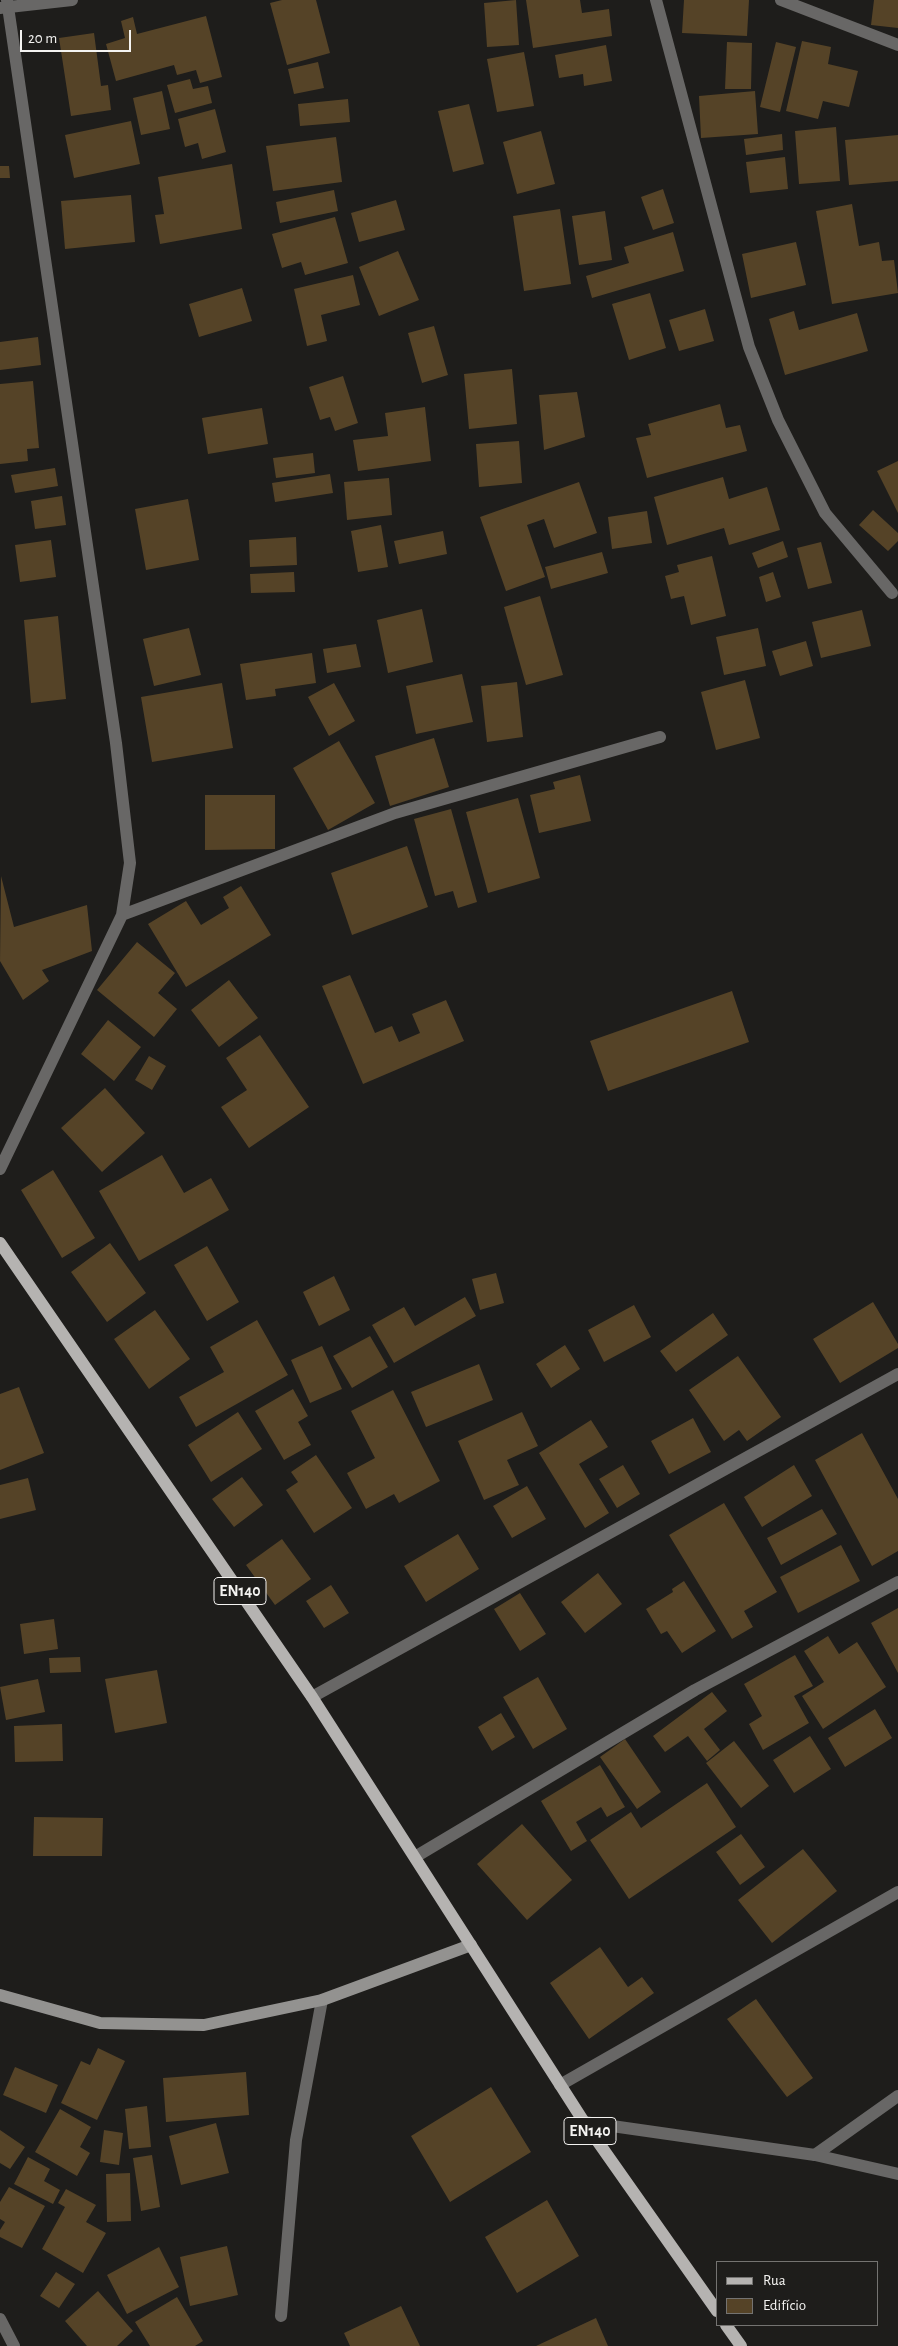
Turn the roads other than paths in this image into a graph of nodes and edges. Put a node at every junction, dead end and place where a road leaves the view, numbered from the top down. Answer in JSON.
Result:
{"nodes":[{"id":1,"x":72,"y":0,"type":"edge"},
{"id":2,"x":656,"y":0,"type":"edge"},
{"id":3,"x":781,"y":0,"type":"edge"},
{"id":4,"x":5,"y":5,"type":"edge"},
{"id":5,"x":898,"y":45,"type":"edge"},
{"id":6,"x":892,"y":593,"type":"dead end"},
{"id":7,"x":660,"y":737,"type":"dead end"},
{"id":8,"x":122,"y":915,"type":"junction"},
{"id":9,"x":0,"y":1169,"type":"edge"},
{"id":10,"x":0,"y":1243,"type":"edge"},
{"id":11,"x":898,"y":1374,"type":"edge"},
{"id":12,"x":898,"y":1582,"type":"edge"},
{"id":13,"x":312,"y":1697,"type":"junction"},
{"id":14,"x":415,"y":1857,"type":"junction"},
{"id":15,"x":898,"y":1892,"type":"edge"},
{"id":16,"x":471,"y":1945,"type":"junction"},
{"id":17,"x":0,"y":1995,"type":"edge"},
{"id":18,"x":322,"y":2000,"type":"junction"},
{"id":19,"x":560,"y":2085,"type":"junction"},
{"id":20,"x":898,"y":2096,"type":"edge"},
{"id":21,"x":584,"y":2122,"type":"junction"},
{"id":22,"x":815,"y":2155,"type":"junction"},
{"id":23,"x":898,"y":2174,"type":"edge"},
{"id":24,"x":716,"y":2310,"type":"edge"},
{"id":25,"x":281,"y":2316,"type":"dead end"},
{"id":26,"x":0,"y":2319,"type":"edge"},
{"id":27,"x":727,"y":2326,"type":"edge"},
{"id":28,"x":14,"y":2346,"type":"edge"},
{"id":29,"x":741,"y":2346,"type":"edge"}],
"edges":[{"from":1,"to":4,"type":"street"},
{"from":2,"to":6,"type":"street"},
{"from":3,"to":5,"type":"street"},
{"from":4,"to":8,"type":"street"},
{"from":7,"to":8,"type":"street"},
{"from":8,"to":9,"type":"street"},
{"from":10,"to":13,"type":"main road","number":"EN140"},
{"from":11,"to":13,"type":"street"},
{"from":12,"to":14,"type":"street"},
{"from":13,"to":14,"type":"main road","number":"EN140"},
{"from":14,"to":16,"type":"main road","number":"EN140"},
{"from":15,"to":19,"type":"street"},
{"from":16,"to":18,"type":"main road"},
{"from":16,"to":19,"type":"main road","number":"EN140"},
{"from":17,"to":18,"type":"main road"},
{"from":18,"to":25,"type":"street"},
{"from":19,"to":21,"type":"main road","number":"EN140"},
{"from":20,"to":22,"type":"street"},
{"from":21,"to":22,"type":"street"},
{"from":21,"to":24,"type":"main road","number":"EN140"},
{"from":22,"to":23,"type":"street"},
{"from":26,"to":28,"type":"street"},
{"from":27,"to":29,"type":"main road"}]}
